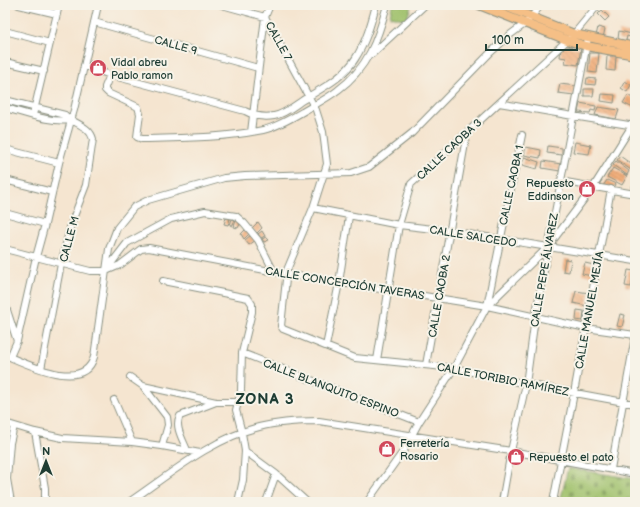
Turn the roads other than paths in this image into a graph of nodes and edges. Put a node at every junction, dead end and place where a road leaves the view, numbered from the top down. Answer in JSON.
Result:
{"nodes":[{"id":1,"x":19,"y":5,"type":"edge"},
{"id":2,"x":59,"y":5,"type":"edge"},
{"id":3,"x":98,"y":5,"type":"edge"},
{"id":4,"x":222,"y":5,"type":"edge"},
{"id":5,"x":270,"y":5,"type":"edge"},
{"id":6,"x":376,"y":5,"type":"edge"},
{"id":7,"x":387,"y":5,"type":"edge"},
{"id":8,"x":426,"y":5,"type":"edge"},
{"id":9,"x":479,"y":5,"type":"edge"},
{"id":10,"x":502,"y":5,"type":"edge"},
{"id":11,"x":541,"y":5,"type":"edge"},
{"id":12,"x":598,"y":5,"type":"edge"},
{"id":13,"x":57,"y":14,"type":"junction"},
{"id":14,"x":265,"y":16,"type":"junction"},
{"id":15,"x":532,"y":17,"type":"junction"},
{"id":16,"x":94,"y":22,"type":"junction"},
{"id":17,"x":526,"y":23,"type":"junction"},
{"id":18,"x":5,"y":31,"type":"edge"},
{"id":19,"x":574,"y":34,"type":"junction"},
{"id":20,"x":567,"y":40,"type":"junction"},
{"id":21,"x":587,"y":42,"type":"junction"},
{"id":22,"x":50,"y":43,"type":"junction"},
{"id":23,"x":634,"y":44,"type":"edge"},
{"id":24,"x":635,"y":55,"type":"edge"},
{"id":25,"x":370,"y":56,"type":"junction"},
{"id":26,"x":5,"y":62,"type":"edge"},
{"id":27,"x":84,"y":65,"type":"junction"},
{"id":28,"x":258,"y":68,"type":"junction"},
{"id":29,"x":44,"y":71,"type":"junction"},
{"id":30,"x":110,"y":75,"type":"junction"},
{"id":31,"x":310,"y":96,"type":"junction"},
{"id":32,"x":5,"y":100,"type":"edge"},
{"id":33,"x":499,"y":103,"type":"junction"},
{"id":34,"x":314,"y":105,"type":"junction"},
{"id":35,"x":5,"y":108,"type":"edge"},
{"id":36,"x":35,"y":108,"type":"junction"},
{"id":37,"x":33,"y":115,"type":"junction"},
{"id":38,"x":252,"y":115,"type":"junction"},
{"id":39,"x":572,"y":116,"type":"junction"},
{"id":40,"x":70,"y":120,"type":"junction"},
{"id":41,"x":634,"y":124,"type":"edge"},
{"id":42,"x":251,"y":132,"type":"junction"},
{"id":43,"x":467,"y":132,"type":"junction"},
{"id":44,"x":522,"y":135,"type":"dead end"},
{"id":45,"x":5,"y":149,"type":"edge"},
{"id":46,"x":59,"y":163,"type":"junction"},
{"id":47,"x":325,"y":174,"type":"junction"},
{"id":48,"x":5,"y":180,"type":"edge"},
{"id":49,"x":560,"y":181,"type":"junction"},
{"id":50,"x":594,"y":186,"type":"junction"},
{"id":51,"x":611,"y":189,"type":"junction"},
{"id":52,"x":52,"y":192,"type":"junction"},
{"id":53,"x":635,"y":194,"type":"edge"},
{"id":54,"x":312,"y":208,"type":"junction"},
{"id":55,"x":5,"y":213,"type":"edge"},
{"id":56,"x":349,"y":216,"type":"junction"},
{"id":57,"x":45,"y":224,"type":"junction"},
{"id":58,"x":399,"y":225,"type":"junction"},
{"id":59,"x":450,"y":231,"type":"junction"},
{"id":60,"x":500,"y":239,"type":"junction"},
{"id":61,"x":548,"y":247,"type":"junction"},
{"id":62,"x":5,"y":249,"type":"edge"},
{"id":63,"x":599,"y":255,"type":"junction"},
{"id":64,"x":36,"y":257,"type":"junction"},
{"id":65,"x":635,"y":261,"type":"edge"},
{"id":66,"x":61,"y":264,"type":"junction"},
{"id":67,"x":106,"y":271,"type":"junction"},
{"id":68,"x":274,"y":272,"type":"junction"},
{"id":69,"x":286,"y":274,"type":"junction"},
{"id":70,"x":163,"y":281,"type":"dead end"},
{"id":71,"x":339,"y":282,"type":"junction"},
{"id":72,"x":389,"y":290,"type":"junction"},
{"id":73,"x":438,"y":298,"type":"junction"},
{"id":74,"x":5,"y":304,"type":"edge"},
{"id":75,"x":487,"y":306,"type":"junction"},
{"id":76,"x":535,"y":318,"type":"junction"},
{"id":77,"x":282,"y":327,"type":"joint"},
{"id":78,"x":586,"y":328,"type":"junction"},
{"id":79,"x":635,"y":336,"type":"edge"},
{"id":80,"x":17,"y":341,"type":"junction"},
{"id":81,"x":326,"y":346,"type":"junction"},
{"id":82,"x":242,"y":353,"type":"junction"},
{"id":83,"x":7,"y":356,"type":"edge"},
{"id":84,"x":377,"y":360,"type":"junction"},
{"id":85,"x":426,"y":366,"type":"junction"},
{"id":86,"x":454,"y":368,"type":"junction"},
{"id":87,"x":41,"y":369,"type":"junction"},
{"id":88,"x":130,"y":377,"type":"dead end"},
{"id":89,"x":526,"y":384,"type":"junction"},
{"id":90,"x":143,"y":386,"type":"junction"},
{"id":91,"x":574,"y":393,"type":"junction"},
{"id":92,"x":114,"y":400,"type":"dead end"},
{"id":93,"x":216,"y":402,"type":"junction"},
{"id":94,"x":238,"y":402,"type":"junction"},
{"id":95,"x":624,"y":402,"type":"junction"},
{"id":96,"x":635,"y":404,"type":"edge"},
{"id":97,"x":419,"y":422,"type":"junction"},
{"id":98,"x":5,"y":423,"type":"edge"},
{"id":99,"x":14,"y":426,"type":"junction"},
{"id":100,"x":35,"y":432,"type":"junction"},
{"id":101,"x":242,"y":433,"type":"junction"},
{"id":102,"x":412,"y":436,"type":"junction"},
{"id":103,"x":132,"y":442,"type":"junction"},
{"id":104,"x":7,"y":443,"type":"edge"},
{"id":105,"x":162,"y":446,"type":"junction"},
{"id":106,"x":187,"y":450,"type":"junction"},
{"id":107,"x":245,"y":451,"type":"junction"},
{"id":108,"x":511,"y":451,"type":"junction"},
{"id":109,"x":200,"y":453,"type":"junction"},
{"id":110,"x":562,"y":460,"type":"junction"},
{"id":111,"x":611,"y":469,"type":"junction"},
{"id":112,"x":276,"y":474,"type":"junction"},
{"id":113,"x":635,"y":474,"type":"edge"},
{"id":114,"x":304,"y":501,"type":"edge"},
{"id":115,"x":11,"y":502,"type":"edge"},
{"id":116,"x":40,"y":502,"type":"edge"},
{"id":117,"x":129,"y":502,"type":"edge"},
{"id":118,"x":238,"y":502,"type":"edge"},
{"id":119,"x":266,"y":502,"type":"edge"},
{"id":120,"x":367,"y":502,"type":"edge"},
{"id":121,"x":502,"y":502,"type":"edge"},
{"id":122,"x":553,"y":502,"type":"edge"}],
"edges":[{"from":1,"to":13,"type":"street"},
{"from":2,"to":13,"type":"street"},
{"from":3,"to":16,"type":"street"},
{"from":4,"to":14,"type":"street","name":"CALLE 7"},
{"from":5,"to":14,"type":"street"},
{"from":6,"to":31,"type":"street"},
{"from":7,"to":25,"type":"street"},
{"from":8,"to":25,"type":"street"},
{"from":9,"to":17,"type":"main road"},
{"from":10,"to":15,"type":"main road"},
{"from":11,"to":15,"type":"street"},
{"from":12,"to":19,"type":"street","name":"CALLE CAOBA 3"},
{"from":13,"to":22,"type":"street"},
{"from":14,"to":28,"type":"street"},
{"from":14,"to":31,"type":"street","name":"CALLE 7"},
{"from":15,"to":17,"type":"street"},
{"from":15,"to":19,"type":"main road"},
{"from":16,"to":27,"type":"street"},
{"from":16,"to":28,"type":"street","name":"CALLE 9"},
{"from":17,"to":20,"type":"main road"},
{"from":17,"to":47,"type":"street"},
{"from":18,"to":22,"type":"street"},
{"from":19,"to":20,"type":"street","name":"CALLE CAOBA 3"},
{"from":19,"to":21,"type":"main road"},
{"from":20,"to":21,"type":"main road"},
{"from":20,"to":33,"type":"street","name":"CALLE CAOBA 3"},
{"from":21,"to":23,"type":"main road"},
{"from":21,"to":24,"type":"main road"},
{"from":21,"to":39,"type":"street","name":"CALLE PEPE ÁLVAREZ"},
{"from":22,"to":29,"type":"street"},
{"from":25,"to":34,"type":"street"},
{"from":26,"to":29,"type":"street"},
{"from":27,"to":30,"type":"street"},
{"from":27,"to":40,"type":"street"},
{"from":28,"to":38,"type":"street"},
{"from":29,"to":36,"type":"street"},
{"from":30,"to":38,"type":"street"},
{"from":30,"to":42,"type":"street"},
{"from":31,"to":34,"type":"street","name":"CALLE 7"},
{"from":31,"to":38,"type":"street"},
{"from":32,"to":36,"type":"street","name":"CALLE M"},
{"from":33,"to":39,"type":"street"},
{"from":33,"to":43,"type":"street","name":"CALLE CAOBA 3"},
{"from":34,"to":42,"type":"street"},
{"from":34,"to":47,"type":"street","name":"CALLE 7"},
{"from":35,"to":37,"type":"street"},
{"from":36,"to":37,"type":"street"},
{"from":36,"to":40,"type":"street","name":"CALLE M"},
{"from":37,"to":40,"type":"street"},
{"from":38,"to":42,"type":"street"},
{"from":39,"to":41,"type":"street"},
{"from":39,"to":49,"type":"street","name":"CALLE PEPE ÁLVAREZ"},
{"from":40,"to":46,"type":"street"},
{"from":40,"to":66,"type":"street","name":"CALLE M"},
{"from":41,"to":50,"type":"street"},
{"from":43,"to":58,"type":"street","name":"CALLE CAOBA 3"},
{"from":43,"to":59,"type":"street","name":"CALLE CAOBA 2"},
{"from":44,"to":60,"type":"street","name":"CALLE CAOBA 1"},
{"from":45,"to":46,"type":"street"},
{"from":46,"to":52,"type":"street"},
{"from":47,"to":54,"type":"street","name":"CALLE 7"},
{"from":47,"to":67,"type":"street"},
{"from":48,"to":52,"type":"street"},
{"from":49,"to":50,"type":"street"},
{"from":49,"to":61,"type":"street","name":"CALLE PEPE ÁLVAREZ"},
{"from":50,"to":51,"type":"street"},
{"from":50,"to":61,"type":"street"},
{"from":51,"to":53,"type":"street"},
{"from":51,"to":63,"type":"street","name":"CALLE MANUEL MEJÍA"},
{"from":52,"to":57,"type":"street"},
{"from":54,"to":56,"type":"street","name":"CALLE SALCEDO"},
{"from":54,"to":69,"type":"street","name":"CALLE 7"},
{"from":55,"to":57,"type":"street"},
{"from":56,"to":58,"type":"street","name":"CALLE SALCEDO"},
{"from":56,"to":71,"type":"street"},
{"from":57,"to":64,"type":"street"},
{"from":58,"to":59,"type":"street","name":"CALLE SALCEDO"},
{"from":58,"to":72,"type":"street","name":"CALLE CAOBA 3"},
{"from":59,"to":60,"type":"street","name":"CALLE SALCEDO"},
{"from":59,"to":73,"type":"street","name":"CALLE CAOBA 2"},
{"from":60,"to":61,"type":"street","name":"CALLE SALCEDO"},
{"from":60,"to":75,"type":"street","name":"CALLE CAOBA 1"},
{"from":61,"to":63,"type":"street","name":"CALLE SALCEDO"},
{"from":61,"to":75,"type":"street"},
{"from":61,"to":76,"type":"street","name":"CALLE PEPE ÁLVAREZ"},
{"from":62,"to":64,"type":"street","name":"CALLE CONCEPCIÓN TAVERAS"},
{"from":63,"to":65,"type":"street","name":"CALLE SALCEDO"},
{"from":63,"to":78,"type":"street","name":"CALLE MANUEL MEJÍA"},
{"from":64,"to":66,"type":"street","name":"CALLE CONCEPCIÓN TAVERAS"},
{"from":64,"to":80,"type":"street"},
{"from":66,"to":67,"type":"street","name":"CALLE CONCEPCIÓN TAVERAS"},
{"from":66,"to":87,"type":"street","name":"CALLE M"},
{"from":67,"to":68,"type":"street","name":"CALLE CONCEPCIÓN TAVERAS"},
{"from":67,"to":68,"type":"street"},
{"from":67,"to":87,"type":"street"},
{"from":68,"to":69,"type":"street","name":"CALLE CONCEPCIÓN TAVERAS"},
{"from":69,"to":71,"type":"street","name":"CALLE CONCEPCIÓN TAVERAS"},
{"from":69,"to":77,"type":"street","name":"CALLE 7"},
{"from":70,"to":82,"type":"street"},
{"from":71,"to":72,"type":"street","name":"CALLE CONCEPCIÓN TAVERAS"},
{"from":71,"to":81,"type":"street"},
{"from":72,"to":73,"type":"street","name":"CALLE CONCEPCIÓN TAVERAS"},
{"from":72,"to":84,"type":"street","name":"CALLE CAOBA 3"},
{"from":73,"to":75,"type":"street","name":"CALLE CONCEPCIÓN TAVERAS"},
{"from":73,"to":85,"type":"street","name":"CALLE CAOBA 2"},
{"from":74,"to":80,"type":"street"},
{"from":75,"to":76,"type":"street","name":"CALLE CONCEPCIÓN TAVERAS"},
{"from":75,"to":86,"type":"street"},
{"from":76,"to":78,"type":"street","name":"CALLE CONCEPCIÓN TAVERAS"},
{"from":76,"to":89,"type":"street","name":"CALLE PEPE ÁLVAREZ"},
{"from":77,"to":81,"type":"street","name":"CALLE TORIBIO RAMÍREZ"},
{"from":78,"to":79,"type":"street","name":"CALLE CONCEPCIÓN TAVERAS"},
{"from":78,"to":91,"type":"street","name":"CALLE MANUEL MEJÍA"},
{"from":79,"to":95,"type":"street"},
{"from":80,"to":83,"type":"street"},
{"from":81,"to":84,"type":"street","name":"CALLE TORIBIO RAMÍREZ"},
{"from":82,"to":94,"type":"street"},
{"from":82,"to":97,"type":"street","name":"CALLE BLANQUITO ESPINO"},
{"from":83,"to":87,"type":"street"},
{"from":84,"to":85,"type":"street","name":"CALLE TORIBIO RAMÍREZ"},
{"from":85,"to":86,"type":"street","name":"CALLE TORIBIO RAMÍREZ"},
{"from":86,"to":89,"type":"street","name":"CALLE TORIBIO RAMÍREZ"},
{"from":86,"to":97,"type":"street"},
{"from":88,"to":90,"type":"street"},
{"from":89,"to":91,"type":"street","name":"CALLE TORIBIO RAMÍREZ"},
{"from":89,"to":108,"type":"street","name":"CALLE PEPE ÁLVAREZ"},
{"from":90,"to":93,"type":"street"},
{"from":90,"to":105,"type":"street"},
{"from":91,"to":95,"type":"street","name":"CALLE TORIBIO RAMÍREZ"},
{"from":91,"to":110,"type":"street","name":"CALLE MANUEL MEJÍA"},
{"from":92,"to":103,"type":"street"},
{"from":93,"to":94,"type":"street"},
{"from":93,"to":106,"type":"street"},
{"from":94,"to":101,"type":"street"},
{"from":95,"to":96,"type":"street","name":"CALLE TORIBIO RAMÍREZ"},
{"from":95,"to":111,"type":"street"},
{"from":97,"to":102,"type":"street"},
{"from":98,"to":99,"type":"street"},
{"from":99,"to":100,"type":"street"},
{"from":99,"to":104,"type":"street"},
{"from":100,"to":103,"type":"street"},
{"from":100,"to":116,"type":"street"},
{"from":101,"to":102,"type":"street"},
{"from":101,"to":107,"type":"street"},
{"from":101,"to":109,"type":"street"},
{"from":102,"to":108,"type":"street"},
{"from":102,"to":120,"type":"street"},
{"from":103,"to":105,"type":"street"},
{"from":104,"to":115,"type":"street"},
{"from":105,"to":106,"type":"street"},
{"from":106,"to":109,"type":"street"},
{"from":107,"to":112,"type":"street"},
{"from":107,"to":118,"type":"street"},
{"from":108,"to":110,"type":"street"},
{"from":108,"to":121,"type":"street","name":"CALLE PEPE ÁLVAREZ"},
{"from":109,"to":117,"type":"street"},
{"from":110,"to":111,"type":"street"},
{"from":110,"to":122,"type":"street","name":"CALLE MANUEL MEJÍA"},
{"from":111,"to":113,"type":"street"},
{"from":112,"to":114,"type":"street"},
{"from":112,"to":119,"type":"street"}]}
